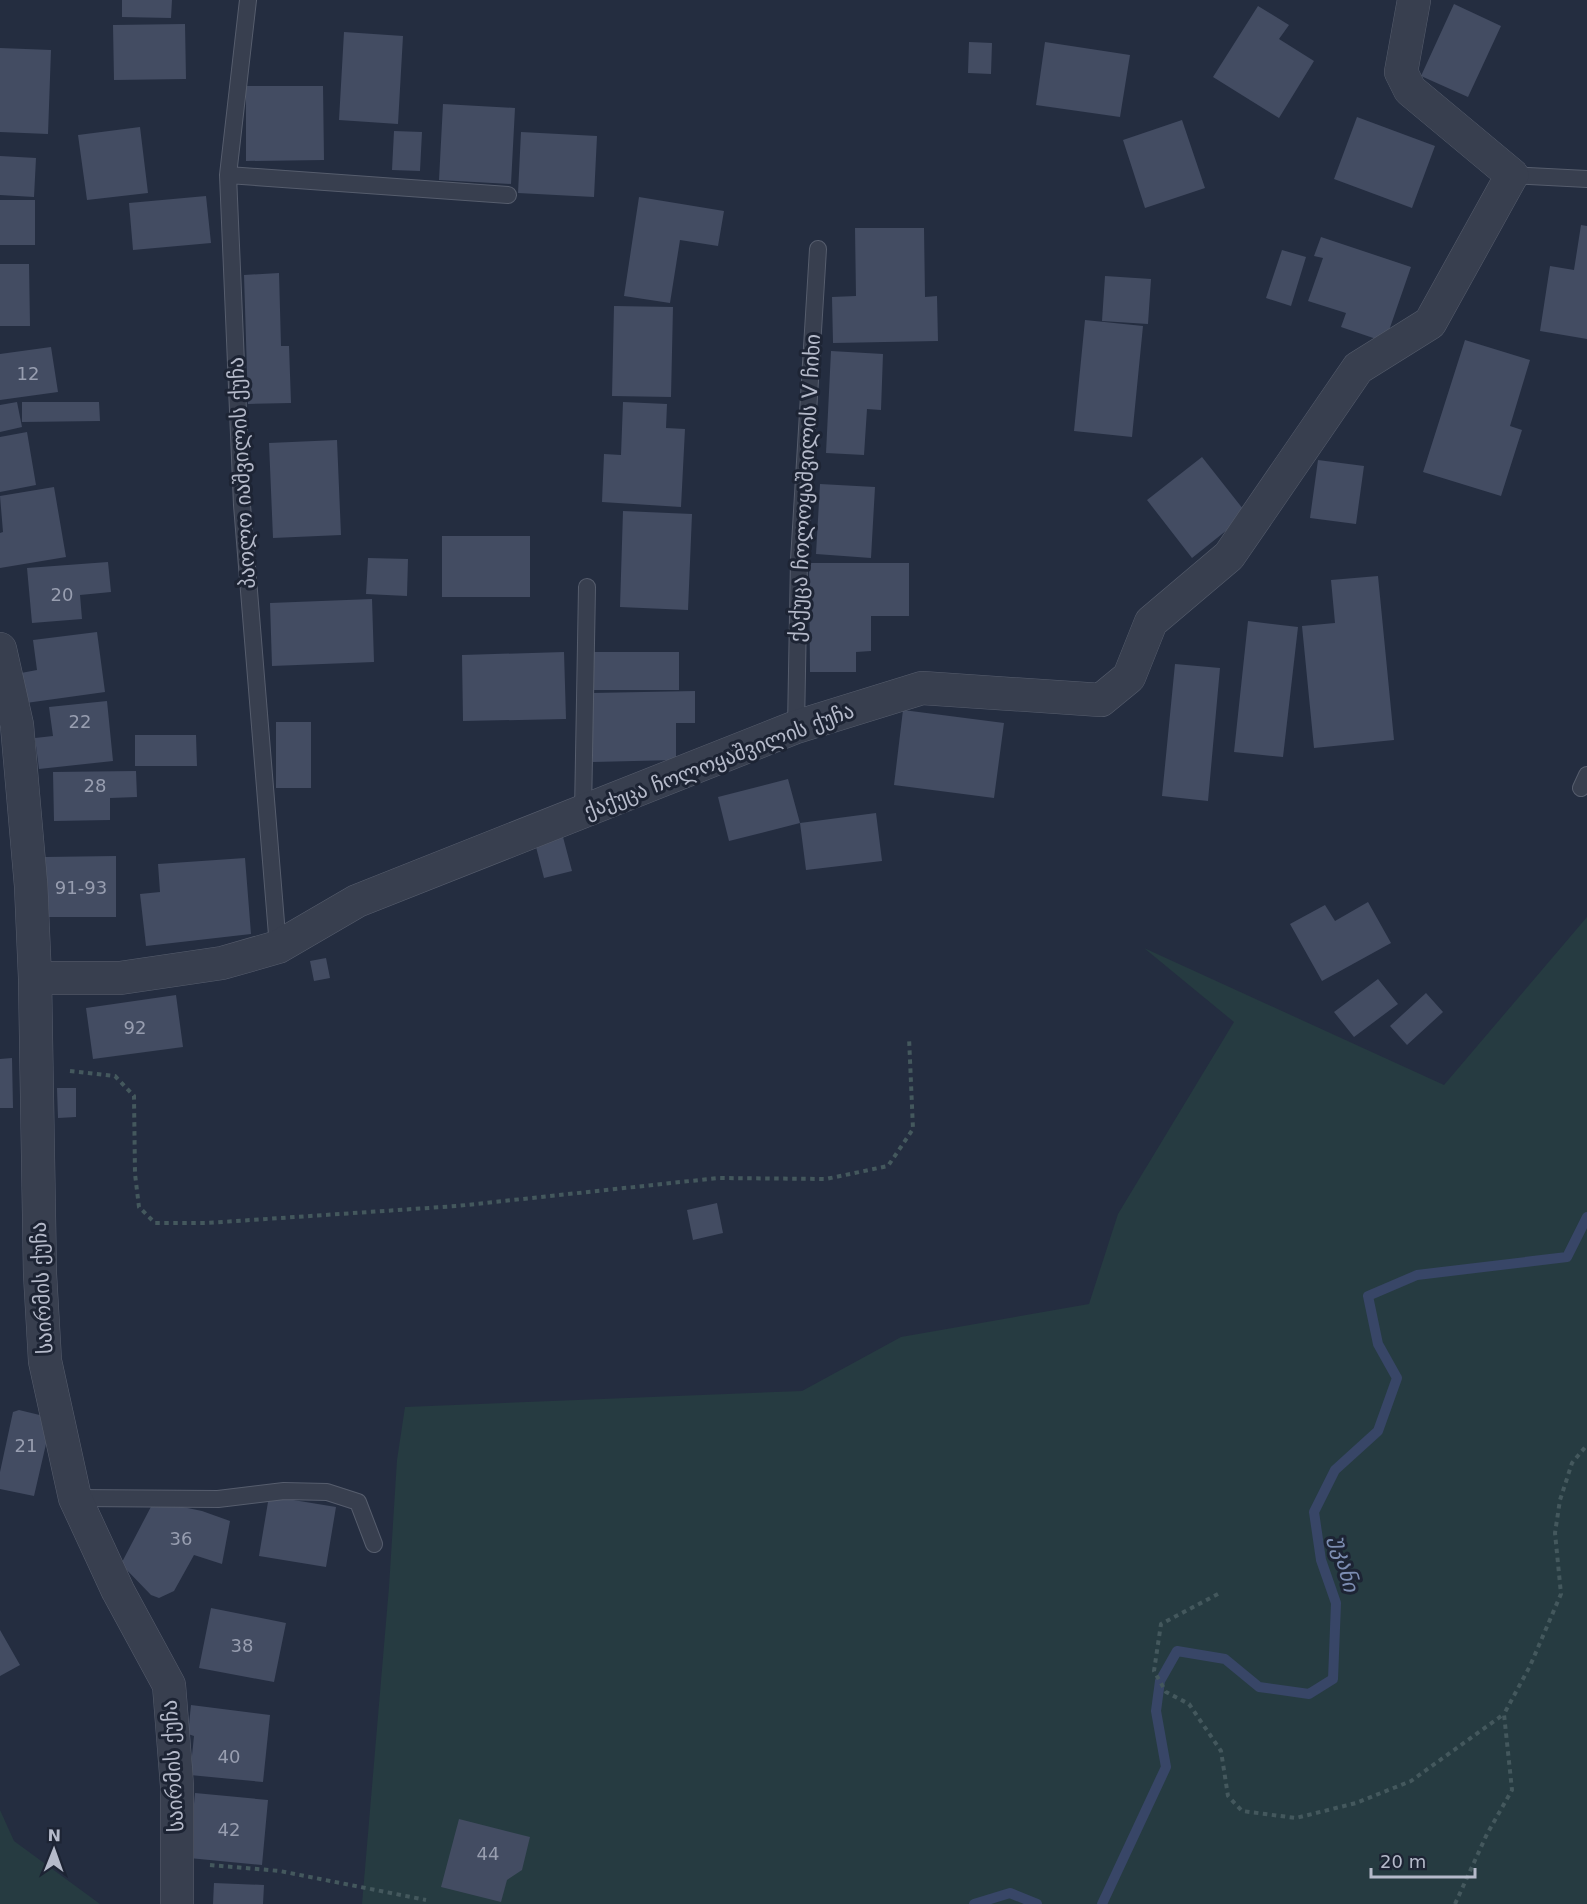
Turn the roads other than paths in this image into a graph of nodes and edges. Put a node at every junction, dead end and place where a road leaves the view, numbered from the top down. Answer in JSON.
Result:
{"nodes":[{"id":1,"x":248,"y":0,"type":"edge"},
{"id":2,"x":1414,"y":0,"type":"edge"},
{"id":3,"x":228,"y":175,"type":"junction"},
{"id":4,"x":1512,"y":175,"type":"junction"},
{"id":5,"x":1587,"y":179,"type":"edge"},
{"id":6,"x":508,"y":195,"type":"dead end"},
{"id":7,"x":818,"y":249,"type":"dead end"},
{"id":8,"x":586,"y":587,"type":"dead end"},
{"id":9,"x":0,"y":649,"type":"edge"},
{"id":10,"x":796,"y":727,"type":"junction"},
{"id":11,"x":583,"y":812,"type":"junction"},
{"id":12,"x":278,"y":947,"type":"junction"},
{"id":13,"x":35,"y":978,"type":"junction"},
{"id":14,"x":75,"y":1498,"type":"junction"},
{"id":15,"x":374,"y":1544,"type":"dead end"},
{"id":16,"x":177,"y":1904,"type":"edge"}],
"edges":[{"from":1,"to":3,"type":"lane","name":"პაოლო იაშვილის ქუჩა"},
{"from":2,"to":4,"type":"street"},
{"from":3,"to":6,"type":"lane"},
{"from":3,"to":12,"type":"lane","name":"პაოლო იაშვილის ქუჩა"},
{"from":4,"to":5,"type":"lane"},
{"from":4,"to":10,"type":"street","name":"ქაქუცა ჩოლოყაშვილის ქუჩა"},
{"from":7,"to":10,"type":"lane","name":"ქაქუცა ჩოლოყაშვილის V ჩიხი"},
{"from":8,"to":11,"type":"lane"},
{"from":9,"to":13,"type":"street","name":"საირმის ქუჩა"},
{"from":10,"to":11,"type":"street","name":"ქაქუცა ჩოლოყაშვილის ქუჩა"},
{"from":11,"to":12,"type":"street","name":"ქაქუცა ჩოლოყაშვილის ქუჩა"},
{"from":12,"to":13,"type":"street","name":"ქაქუცა ჩოლოყაშვილის ქუჩა"},
{"from":13,"to":14,"type":"street","name":"საირმის ქუჩა"},
{"from":14,"to":15,"type":"lane"},
{"from":14,"to":16,"type":"street","name":"საირმის ქუჩა"}]}
